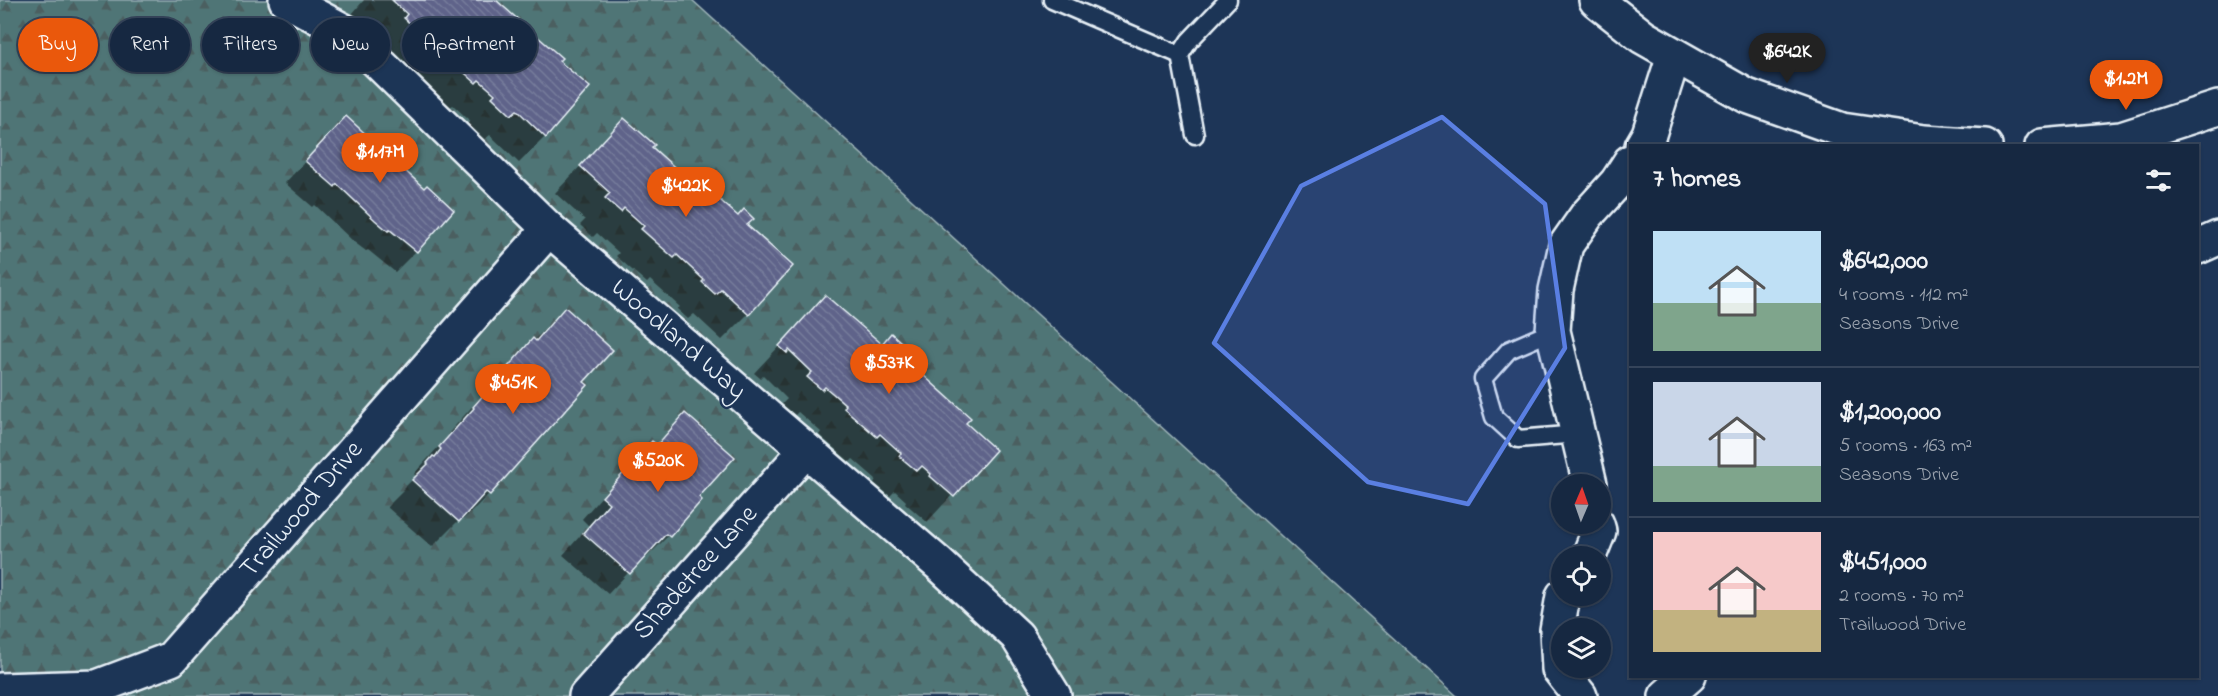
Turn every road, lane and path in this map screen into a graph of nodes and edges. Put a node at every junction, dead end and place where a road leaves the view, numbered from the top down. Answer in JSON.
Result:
{"nodes":[{"id":1,"x":286,"y":0,"type":"edge"},
{"id":2,"x":1052,"y":0,"type":"edge"},
{"id":3,"x":1227,"y":0,"type":"edge"},
{"id":4,"x":1596,"y":0,"type":"edge"},
{"id":5,"x":1180,"y":55,"type":"junction"},
{"id":6,"x":1674,"y":55,"type":"junction"},
{"id":7,"x":2218,"y":108,"type":"edge"},
{"id":8,"x":1195,"y":135,"type":"dead end"},
{"id":9,"x":1643,"y":144,"type":"edge"},
{"id":10,"x":1954,"y":144,"type":"edge"},
{"id":11,"x":2065,"y":144,"type":"edge"},
{"id":12,"x":1629,"y":164,"type":"edge"},
{"id":13,"x":549,"y":229,"type":"junction"},
{"id":14,"x":2218,"y":238,"type":"edge"},
{"id":15,"x":2199,"y":247,"type":"edge"},
{"id":16,"x":1553,"y":331,"type":"junction"},
{"id":17,"x":1578,"y":434,"type":"junction"},
{"id":18,"x":806,"y":450,"type":"junction"},
{"id":19,"x":1588,"y":474,"type":"edge"},
{"id":20,"x":1561,"y":606,"type":"edge"},
{"id":21,"x":1687,"y":678,"type":"edge"},
{"id":22,"x":0,"y":690,"type":"edge"},
{"id":23,"x":586,"y":696,"type":"edge"},
{"id":24,"x":1054,"y":696,"type":"edge"},
{"id":25,"x":1580,"y":696,"type":"edge"},
{"id":26,"x":1666,"y":696,"type":"edge"}],
"edges":[{"from":1,"to":13,"type":"street","name":"Woodland Way"},
{"from":2,"to":5,"type":"lane"},
{"from":3,"to":5,"type":"lane"},
{"from":4,"to":6,"type":"street"},
{"from":5,"to":8,"type":"lane"},
{"from":6,"to":9,"type":"street"},
{"from":6,"to":10,"type":"street"},
{"from":7,"to":11,"type":"street"},
{"from":12,"to":16,"type":"street"},
{"from":13,"to":18,"type":"street","name":"Woodland Way"},
{"from":13,"to":22,"type":"street","name":"Trailwood Drive"},
{"from":14,"to":15,"type":"street"},
{"from":16,"to":17,"type":"street"},
{"from":16,"to":17,"type":"lane"},
{"from":17,"to":19,"type":"street"},
{"from":18,"to":23,"type":"street","name":"Shadetree Lane"},
{"from":18,"to":24,"type":"street","name":"Woodland Way"},
{"from":20,"to":25,"type":"street"},
{"from":21,"to":26,"type":"street"}]}
